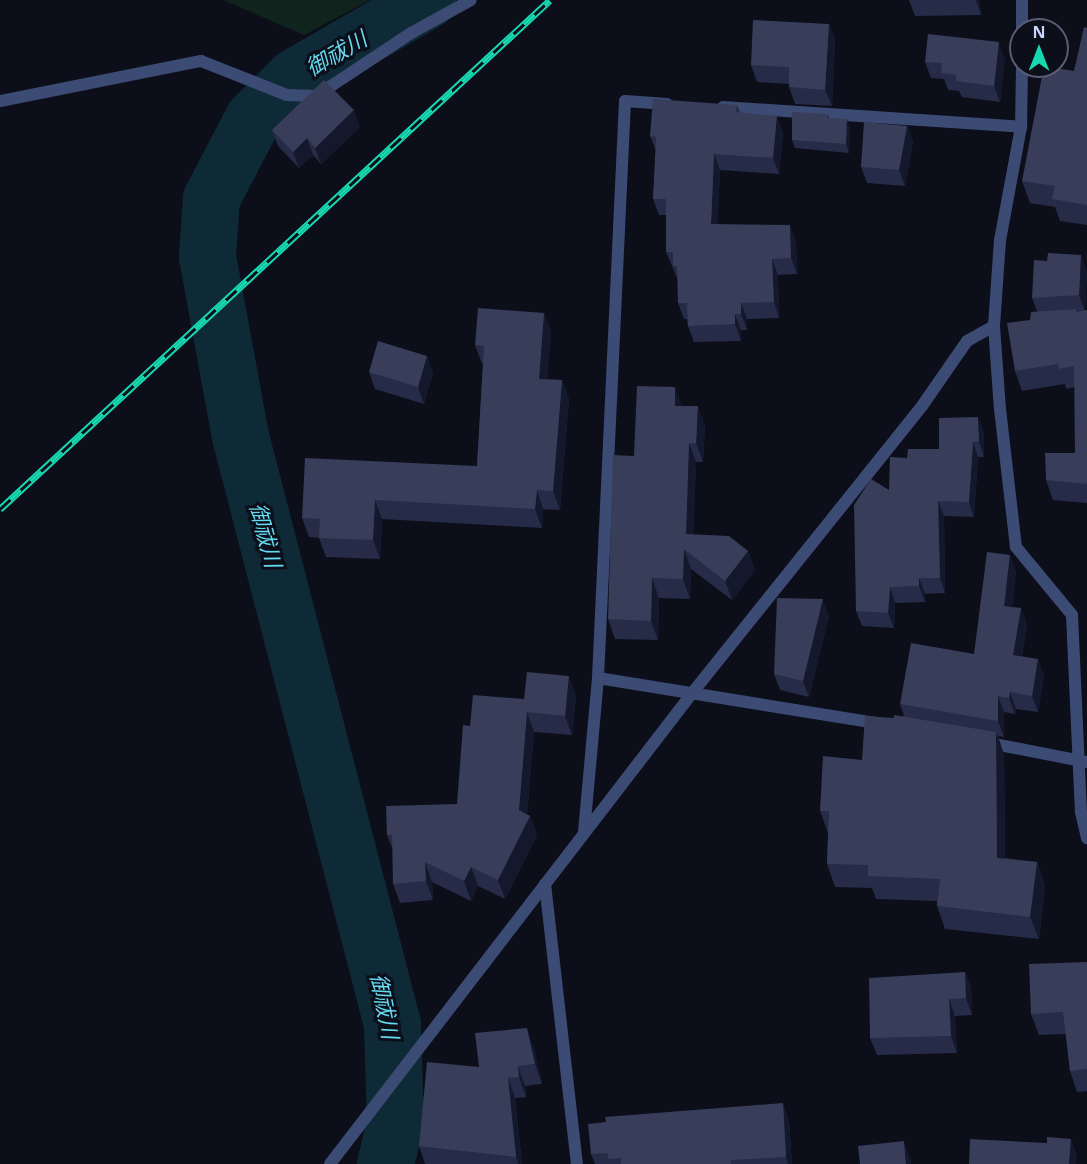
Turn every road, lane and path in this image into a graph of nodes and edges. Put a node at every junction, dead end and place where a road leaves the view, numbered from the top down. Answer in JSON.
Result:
{"nodes":[{"id":1,"x":471,"y":0,"type":"edge"},
{"id":2,"x":1022,"y":0,"type":"edge"},
{"id":3,"x":1022,"y":18,"type":"edge"},
{"id":4,"x":1022,"y":78,"type":"edge"},
{"id":5,"x":0,"y":101,"type":"edge"},
{"id":6,"x":683,"y":105,"type":"edge"},
{"id":7,"x":707,"y":106,"type":"edge"},
{"id":8,"x":1022,"y":127,"type":"junction"},
{"id":9,"x":994,"y":326,"type":"junction"},
{"id":10,"x":598,"y":678,"type":"junction"},
{"id":11,"x":693,"y":692,"type":"junction"},
{"id":12,"x":892,"y":726,"type":"edge"},
{"id":13,"x":973,"y":740,"type":"edge"},
{"id":14,"x":1083,"y":760,"type":"edge"},
{"id":15,"x":584,"y":833,"type":"junction"},
{"id":16,"x":1087,"y":838,"type":"edge"},
{"id":17,"x":545,"y":884,"type":"junction"},
{"id":18,"x":330,"y":1164,"type":"edge"},
{"id":19,"x":577,"y":1164,"type":"edge"}],
"edges":[{"from":1,"to":5,"type":"street"},
{"from":2,"to":3,"type":"street"},
{"from":4,"to":8,"type":"street"},
{"from":6,"to":10,"type":"street"},
{"from":7,"to":8,"type":"street"},
{"from":8,"to":9,"type":"street"},
{"from":9,"to":11,"type":"street"},
{"from":9,"to":14,"type":"street"},
{"from":10,"to":11,"type":"street"},
{"from":10,"to":15,"type":"street"},
{"from":11,"to":12,"type":"street"},
{"from":11,"to":15,"type":"street"},
{"from":13,"to":14,"type":"street"},
{"from":14,"to":16,"type":"street"},
{"from":15,"to":17,"type":"street"},
{"from":17,"to":18,"type":"street"},
{"from":17,"to":19,"type":"street"}]}
